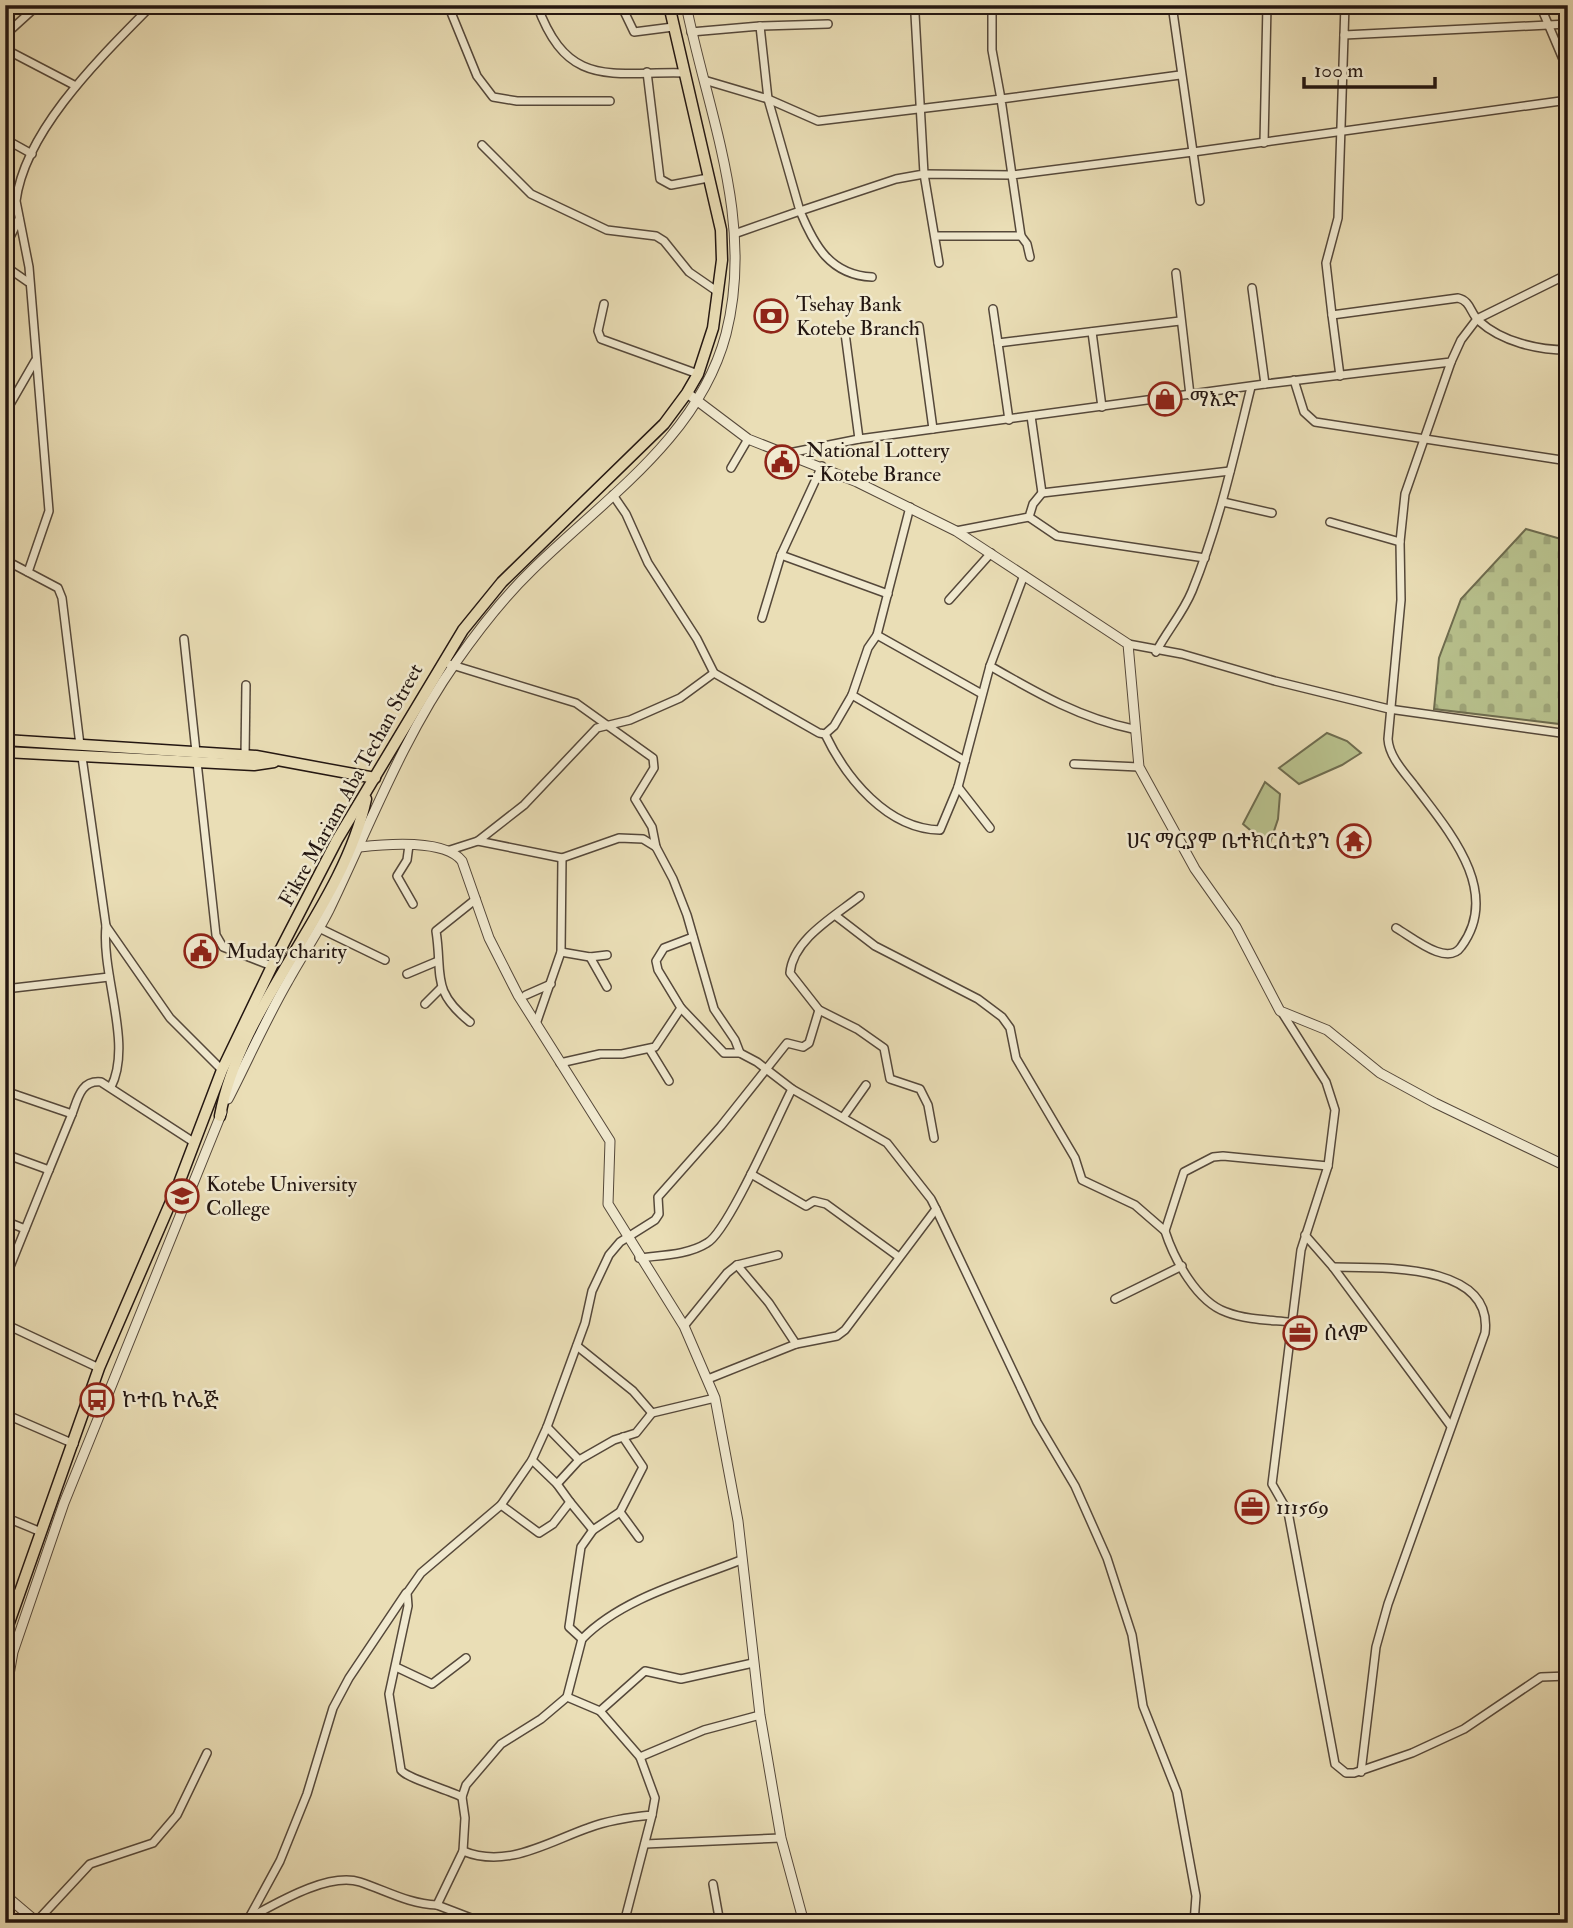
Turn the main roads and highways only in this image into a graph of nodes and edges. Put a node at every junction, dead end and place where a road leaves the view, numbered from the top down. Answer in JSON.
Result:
{"nodes":[{"id":1,"x":669,"y":5,"type":"edge"},
{"id":2,"x":5,"y":740,"type":"edge"},
{"id":3,"x":80,"y":751,"type":"junction"},
{"id":4,"x":5,"y":752,"type":"edge"},
{"id":5,"x":196,"y":757,"type":"junction"},
{"id":6,"x":280,"y":761,"type":"junction"},
{"id":7,"x":375,"y":778,"type":"junction"},
{"id":8,"x":368,"y":789,"type":"junction"},
{"id":9,"x":220,"y":1116,"type":"road end"},
{"id":10,"x":5,"y":1634,"type":"edge"}],
"edges":[{"from":1,"to":7,"type":"main road","name":"Fikre Mariam Aba Techan Street"},
{"from":2,"to":3,"type":"main road"},
{"from":3,"to":4,"type":"main road"},
{"from":3,"to":5,"type":"main road"},
{"from":5,"to":6,"type":"main road"},
{"from":5,"to":6,"type":"main road"},
{"from":6,"to":7,"type":"main road"},
{"from":7,"to":8,"type":"main road","name":"Fikre Mariam Aba Techan Street"},
{"from":8,"to":9,"type":"main road"},
{"from":8,"to":10,"type":"main road","name":"Fikre Mariam Aba Techan Street"}]}
